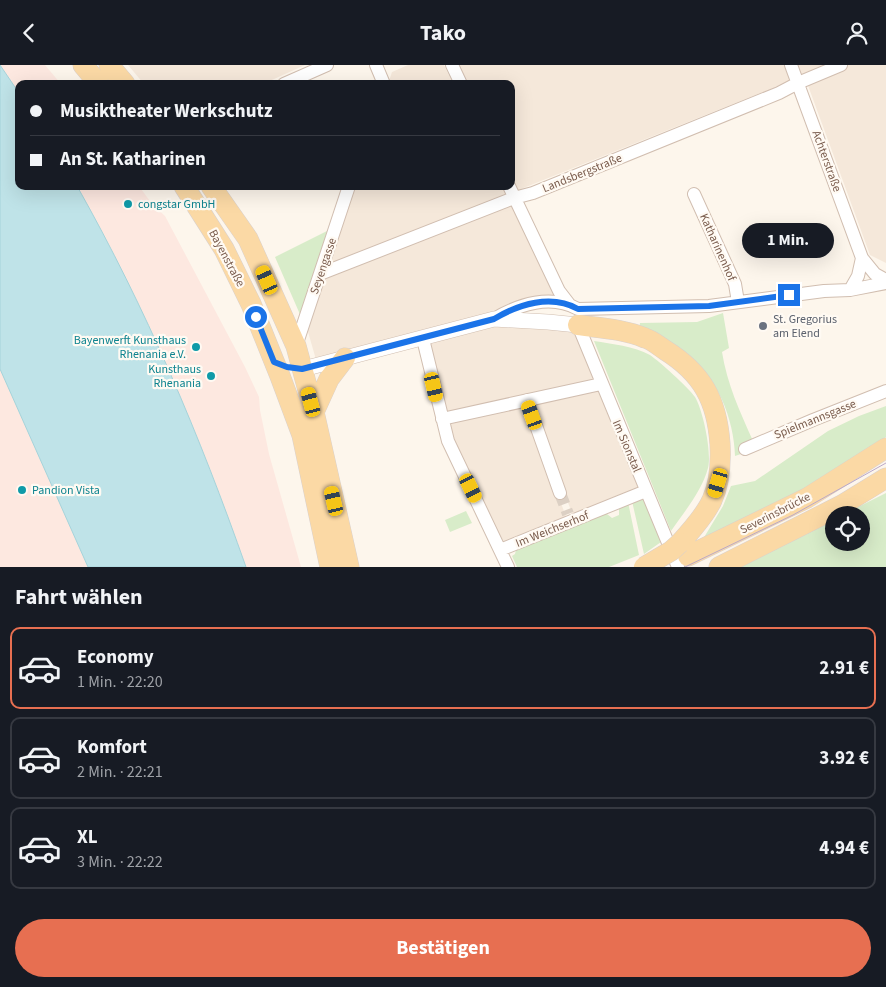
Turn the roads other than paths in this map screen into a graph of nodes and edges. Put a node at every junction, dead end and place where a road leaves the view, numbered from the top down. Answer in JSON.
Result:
{"nodes":[{"id":1,"x":83,"y":65,"type":"edge"},
{"id":2,"x":109,"y":65,"type":"edge"},
{"id":3,"x":326,"y":65,"type":"edge"},
{"id":4,"x":376,"y":65,"type":"edge"},
{"id":5,"x":452,"y":65,"type":"edge"},
{"id":6,"x":791,"y":65,"type":"edge"},
{"id":7,"x":841,"y":65,"type":"edge"},
{"id":8,"x":96,"y":80,"type":"edge"},
{"id":9,"x":122,"y":80,"type":"edge"},
{"id":10,"x":293,"y":80,"type":"edge"},
{"id":11,"x":382,"y":80,"type":"edge"},
{"id":12,"x":459,"y":80,"type":"edge"},
{"id":13,"x":798,"y":83,"type":"junction"},
{"id":14,"x":187,"y":190,"type":"edge"},
{"id":15,"x":214,"y":190,"type":"edge"},
{"id":16,"x":348,"y":190,"type":"edge"},
{"id":17,"x":512,"y":192,"type":"edge"},
{"id":18,"x":694,"y":194,"type":"dead end"},
{"id":19,"x":862,"y":258,"type":"junction"},
{"id":20,"x":320,"y":274,"type":"junction"},
{"id":21,"x":886,"y":281,"type":"edge"},
{"id":22,"x":850,"y":290,"type":"junction"},
{"id":23,"x":738,"y":302,"type":"junction"},
{"id":24,"x":569,"y":303,"type":"junction"},
{"id":25,"x":494,"y":319,"type":"junction"},
{"id":26,"x":578,"y":325,"type":"junction"},
{"id":27,"x":424,"y":339,"type":"junction"},
{"id":28,"x":296,"y":346,"type":"junction"},
{"id":29,"x":345,"y":358,"type":"junction"},
{"id":30,"x":274,"y":362,"type":"junction"},
{"id":31,"x":302,"y":369,"type":"junction"},
{"id":32,"x":601,"y":384,"type":"junction"},
{"id":33,"x":886,"y":391,"type":"edge"},
{"id":34,"x":527,"y":400,"type":"junction"},
{"id":35,"x":314,"y":413,"type":"junction"},
{"id":36,"x":442,"y":419,"type":"junction"},
{"id":37,"x":886,"y":448,"type":"edge"},
{"id":38,"x":745,"y":449,"type":"dead end"},
{"id":39,"x":886,"y":478,"type":"edge"},
{"id":40,"x":646,"y":491,"type":"junction"},
{"id":41,"x":560,"y":493,"type":"tunnel mouth"},
{"id":42,"x":500,"y":550,"type":"junction"},
{"id":43,"x":683,"y":561,"type":"edge"},
{"id":44,"x":330,"y":567,"type":"edge"},
{"id":45,"x":349,"y":567,"type":"edge"},
{"id":46,"x":508,"y":567,"type":"edge"},
{"id":47,"x":644,"y":567,"type":"edge"},
{"id":48,"x":658,"y":567,"type":"edge"},
{"id":49,"x":719,"y":567,"type":"edge"}],
"edges":[{"from":1,"to":8,"type":"main road"},
{"from":2,"to":9,"type":"main road"},
{"from":3,"to":10,"type":"street"},
{"from":4,"to":11,"type":"street"},
{"from":5,"to":12,"type":"street"},
{"from":6,"to":13,"type":"street","name":"Achterstraße"},
{"from":7,"to":13,"type":"street","name":"Landsbergstraße"},
{"from":13,"to":17,"type":"street","name":"Landsbergstraße"},
{"from":13,"to":19,"type":"street","name":"Achterstraße"},
{"from":14,"to":30,"type":"main road","name":"Bayenstraße"},
{"from":15,"to":28,"type":"main road","name":"Bayenstraße"},
{"from":16,"to":20,"type":"street","name":"Seyengasse"},
{"from":17,"to":20,"type":"street","name":"Landsbergstraße"},
{"from":17,"to":24,"type":"street"},
{"from":18,"to":23,"type":"street","name":"Katharinenhof"},
{"from":19,"to":21,"type":"street","name":"Achterstraße"},
{"from":19,"to":22,"type":"street"},
{"from":20,"to":28,"type":"street","name":"Seyengasse"},
{"from":21,"to":22,"type":"street"},
{"from":22,"to":23,"type":"street"},
{"from":23,"to":24,"type":"street"},
{"from":24,"to":25,"type":"street"},
{"from":25,"to":26,"type":"street"},
{"from":25,"to":27,"type":"street"},
{"from":26,"to":32,"type":"street","name":"Im Sionstal"},
{"from":26,"to":47,"type":"main road","bridge":true},
{"from":27,"to":29,"type":"street"},
{"from":27,"to":36,"type":"street","name":"Im Weichserhof"},
{"from":28,"to":31,"type":"main road","name":"Bayenstraße"},
{"from":29,"to":31,"type":"street"},
{"from":29,"to":35,"type":"main road"},
{"from":30,"to":31,"type":"main road"},
{"from":30,"to":44,"type":"main road","name":"Bayenstraße"},
{"from":31,"to":35,"type":"main road","name":"Bayenstraße"},
{"from":32,"to":34,"type":"street"},
{"from":32,"to":40,"type":"street","name":"Im Sionstal"},
{"from":33,"to":38,"type":"street","name":"Spielmannsgasse"},
{"from":34,"to":36,"type":"street"},
{"from":34,"to":41,"type":"street"},
{"from":35,"to":45,"type":"main road","name":"Bayenstraße"},
{"from":36,"to":42,"type":"street","name":"Im Weichserhof"},
{"from":37,"to":43,"type":"main road","name":"Severinsbrücke"},
{"from":39,"to":49,"type":"main road","name":"Severinsbrücke"},
{"from":40,"to":42,"type":"street","name":"Im Weichserhof"},
{"from":40,"to":43,"type":"street","name":"Im Sionstal"},
{"from":42,"to":46,"type":"street"},
{"from":43,"to":48,"type":"main road","name":"Severinsbrücke"}]}
